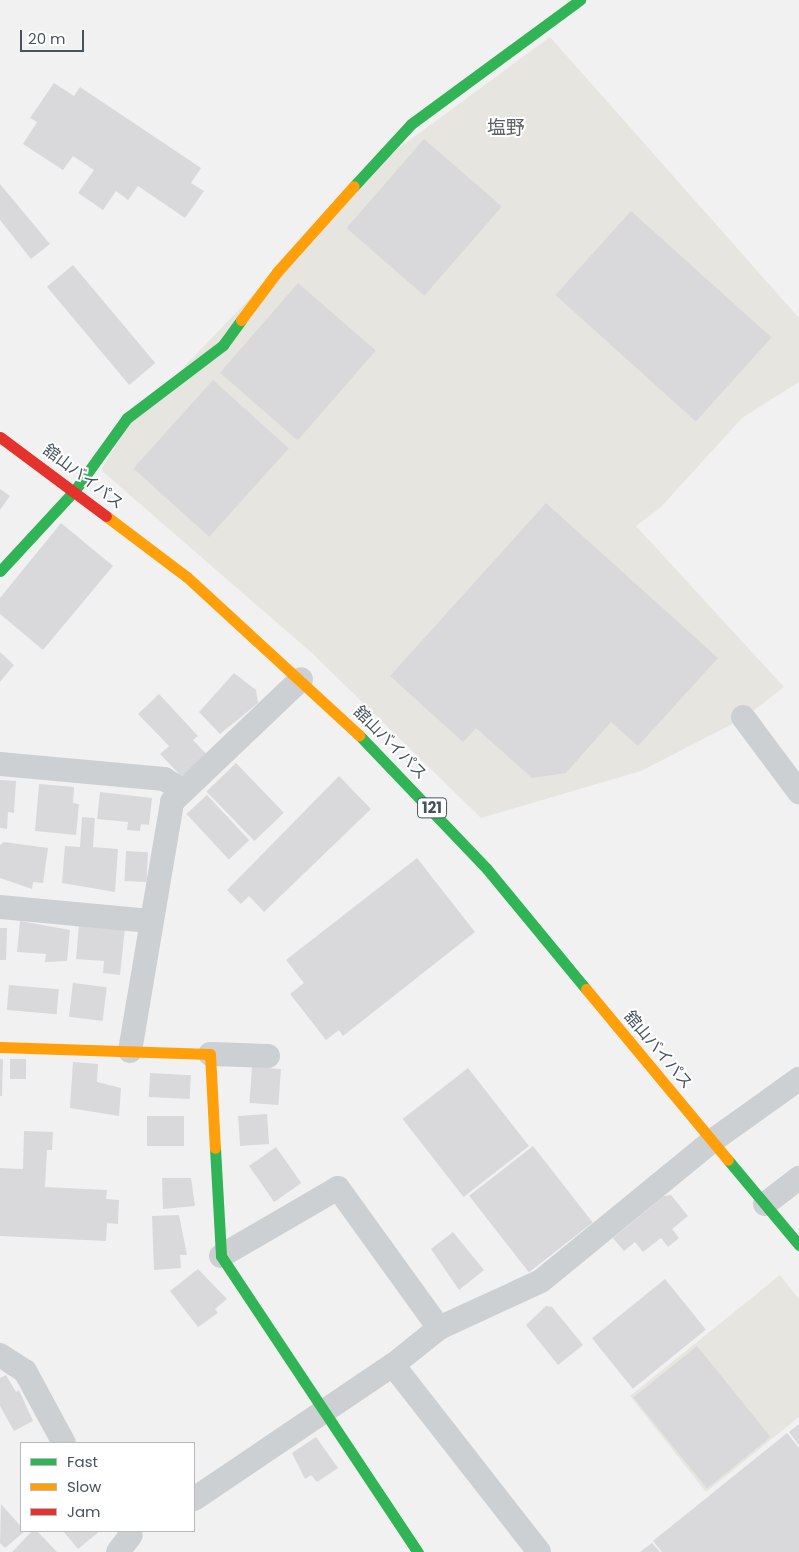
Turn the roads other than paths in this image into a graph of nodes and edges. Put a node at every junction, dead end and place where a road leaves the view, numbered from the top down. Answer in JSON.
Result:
{"nodes":[{"id":1,"x":580,"y":0,"type":"edge"},
{"id":2,"x":0,"y":437,"type":"edge"},
{"id":3,"x":75,"y":490,"type":"junction"},
{"id":4,"x":0,"y":571,"type":"edge"},
{"id":5,"x":301,"y":680,"type":"junction"},
{"id":6,"x":742,"y":717,"type":"dead end"},
{"id":7,"x":0,"y":764,"type":"edge"},
{"id":8,"x":182,"y":790,"type":"junction"},
{"id":9,"x":799,"y":792,"type":"edge"},
{"id":10,"x":0,"y":907,"type":"edge"},
{"id":11,"x":150,"y":921,"type":"junction"},
{"id":12,"x":0,"y":1047,"type":"edge"},
{"id":13,"x":130,"y":1051,"type":"junction"},
{"id":14,"x":210,"y":1054,"type":"junction"},
{"id":15,"x":268,"y":1056,"type":"dead end"},
{"id":16,"x":799,"y":1079,"type":"edge"},
{"id":17,"x":712,"y":1141,"type":"junction"},
{"id":18,"x":799,"y":1178,"type":"edge"},
{"id":19,"x":764,"y":1204,"type":"junction"},
{"id":20,"x":799,"y":1245,"type":"edge"},
{"id":21,"x":221,"y":1256,"type":"junction"},
{"id":22,"x":439,"y":1328,"type":"junction"},
{"id":23,"x":0,"y":1355,"type":"edge"},
{"id":24,"x":393,"y":1365,"type":"junction"},
{"id":25,"x":325,"y":1410,"type":"junction"},
{"id":26,"x":63,"y":1442,"type":"edge"},
{"id":27,"x":195,"y":1498,"type":"edge"},
{"id":28,"x":418,"y":1552,"type":"edge"},
{"id":29,"x":539,"y":1552,"type":"edge"}],
"edges":[{"from":1,"to":3,"type":"main road"},
{"from":2,"to":3,"type":"main road","name":"舘山バイパス","number":"121"},
{"from":3,"to":4,"type":"main road"},
{"from":3,"to":5,"type":"main road","name":"舘山バイパス","number":"121"},
{"from":5,"to":8,"type":"street"},
{"from":5,"to":17,"type":"main road","name":"舘山バイパス","number":"121"},
{"from":6,"to":9,"type":"street"},
{"from":7,"to":8,"type":"street"},
{"from":8,"to":11,"type":"street"},
{"from":10,"to":11,"type":"street"},
{"from":11,"to":13,"type":"street"},
{"from":12,"to":13,"type":"main road"},
{"from":13,"to":14,"type":"main road"},
{"from":14,"to":15,"type":"street"},
{"from":14,"to":21,"type":"main road"},
{"from":16,"to":17,"type":"street"},
{"from":17,"to":19,"type":"main road","name":"舘山バイパス","number":"121"},
{"from":17,"to":22,"type":"street"},
{"from":18,"to":19,"type":"street"},
{"from":19,"to":20,"type":"main road","name":"舘山バイパス","number":"121"},
{"from":21,"to":22,"type":"street"},
{"from":21,"to":25,"type":"main road"},
{"from":22,"to":24,"type":"street"},
{"from":23,"to":26,"type":"street"},
{"from":24,"to":25,"type":"street"},
{"from":24,"to":29,"type":"street"},
{"from":25,"to":27,"type":"street"},
{"from":25,"to":28,"type":"main road"}]}
